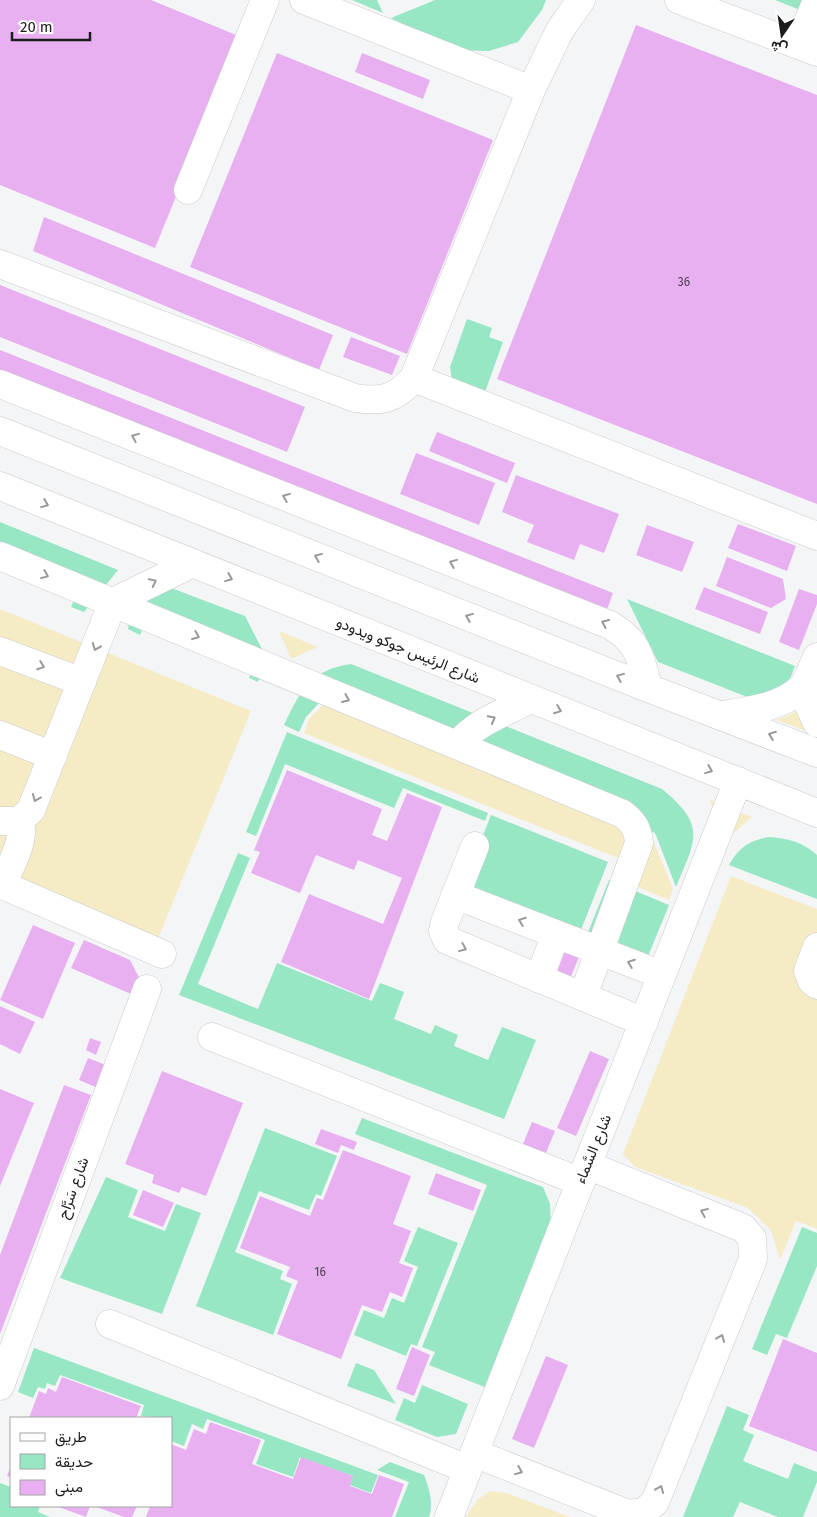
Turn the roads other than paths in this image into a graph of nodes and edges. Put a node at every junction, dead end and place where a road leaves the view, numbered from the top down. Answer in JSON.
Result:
{"nodes":[{"id":1,"x":265,"y":0,"type":"edge"},
{"id":2,"x":304,"y":0,"type":"edge"},
{"id":3,"x":581,"y":0,"type":"edge"},
{"id":4,"x":680,"y":0,"type":"edge"},
{"id":5,"x":817,"y":0,"type":"edge"},
{"id":6,"x":808,"y":49,"type":"edge"},
{"id":7,"x":531,"y":90,"type":"junction"},
{"id":8,"x":188,"y":190,"type":"dead end"},
{"id":9,"x":0,"y":264,"type":"edge"},
{"id":10,"x":414,"y":378,"type":"junction"},
{"id":11,"x":0,"y":384,"type":"edge"},
{"id":12,"x":0,"y":431,"type":"edge"},
{"id":13,"x":0,"y":486,"type":"edge"},
{"id":14,"x":817,"y":536,"type":"edge"},
{"id":15,"x":0,"y":556,"type":"edge"},
{"id":16,"x":193,"y":563,"type":"junction"},
{"id":17,"x":114,"y":602,"type":"junction"},
{"id":18,"x":0,"y":651,"type":"edge"},
{"id":19,"x":817,"y":657,"type":"edge"},
{"id":20,"x":82,"y":682,"type":"junction"},
{"id":21,"x":648,"y":688,"type":"junction"},
{"id":22,"x":801,"y":688,"type":"junction"},
{"id":23,"x":530,"y":699,"type":"junction"},
{"id":24,"x":720,"y":715,"type":"junction"},
{"id":25,"x":817,"y":723,"type":"edge"},
{"id":26,"x":0,"y":735,"type":"edge"},
{"id":27,"x":458,"y":745,"type":"junction"},
{"id":28,"x":817,"y":752,"type":"edge"},
{"id":29,"x":53,"y":756,"type":"junction"},
{"id":30,"x":738,"y":781,"type":"junction"},
{"id":31,"x":817,"y":813,"type":"edge"},
{"id":32,"x":9,"y":821,"type":"edge"},
{"id":33,"x":475,"y":846,"type":"dead end"},
{"id":34,"x":1,"y":885,"type":"edge"},
{"id":35,"x":455,"y":895,"type":"junction"},
{"id":36,"x":556,"y":934,"type":"junction"},
{"id":37,"x":817,"y":947,"type":"edge"},
{"id":38,"x":600,"y":951,"type":"junction"},
{"id":39,"x":162,"y":954,"type":"dead end"},
{"id":40,"x":662,"y":975,"type":"junction"},
{"id":41,"x":539,"y":979,"type":"junction"},
{"id":42,"x":817,"y":985,"type":"edge"},
{"id":43,"x":147,"y":989,"type":"dead end"},
{"id":44,"x":583,"y":996,"type":"junction"},
{"id":45,"x":644,"y":1022,"type":"junction"},
{"id":46,"x":212,"y":1037,"type":"dead end"},
{"id":47,"x":584,"y":1173,"type":"junction"},
{"id":48,"x":110,"y":1324,"type":"dead end"},
{"id":49,"x":0,"y":1386,"type":"edge"},
{"id":50,"x":471,"y":1461,"type":"junction"},
{"id":51,"x":449,"y":1517,"type":"edge"}],
"edges":[{"from":1,"to":8,"type":"street"},
{"from":2,"to":7,"type":"street"},
{"from":3,"to":7,"type":"street"},
{"from":4,"to":6,"type":"street"},
{"from":5,"to":6,"type":"street"},
{"from":7,"to":10,"type":"street"},
{"from":9,"to":10,"type":"street"},
{"from":10,"to":14,"type":"street"},
{"from":21,"to":11,"type":"street","one_way":true},
{"from":21,"to":12,"type":"street","one_way":true},
{"from":13,"to":16,"type":"street","name":"شارع الرئيس جوكو ويدودو","one_way":true},
{"from":15,"to":17,"type":"street","one_way":true},
{"from":17,"to":16,"type":"street","one_way":true},
{"from":16,"to":23,"type":"street","name":"شارع الرئيس جوكو ويدودو","one_way":true},
{"from":17,"to":20,"type":"street","one_way":true},
{"from":17,"to":27,"type":"street","one_way":true},
{"from":18,"to":20,"type":"street","one_way":true},
{"from":19,"to":22,"type":"street"},
{"from":20,"to":29,"type":"street"},
{"from":21,"to":24,"type":"street"},
{"from":22,"to":24,"type":"street"},
{"from":22,"to":25,"type":"street"},
{"from":27,"to":23,"type":"street","one_way":true},
{"from":23,"to":30,"type":"street","name":"شارع الرئيس جوكو ويدودو","one_way":true},
{"from":28,"to":24,"type":"street","one_way":true},
{"from":26,"to":29,"type":"street"},
{"from":27,"to":38,"type":"street"},
{"from":29,"to":32,"type":"street","one_way":true},
{"from":30,"to":31,"type":"street","name":"شارع الرئيس جوكو ويدودو"},
{"from":30,"to":40,"type":"street","name":"شارع السَّماء"},
{"from":32,"to":34,"type":"street"},
{"from":33,"to":35,"type":"street"},
{"from":34,"to":39,"type":"street"},
{"from":36,"to":35,"type":"street","one_way":true},
{"from":35,"to":41,"type":"street","one_way":true},
{"from":36,"to":38,"type":"street"},
{"from":36,"to":41,"type":"street"},
{"from":37,"to":42,"type":"street"},
{"from":40,"to":38,"type":"street","one_way":true},
{"from":38,"to":44,"type":"street"},
{"from":40,"to":45,"type":"street","name":"شارع السَّماء"},
{"from":41,"to":44,"type":"street"},
{"from":43,"to":49,"type":"street","name":"شارع سَرَّاح"},
{"from":44,"to":45,"type":"street"},
{"from":45,"to":47,"type":"street","name":"شارع السَّماء"},
{"from":46,"to":47,"type":"street"},
{"from":47,"to":50,"type":"street","name":"شارع السَّماء"},
{"from":50,"to":47,"type":"street","one_way":true},
{"from":48,"to":50,"type":"street"},
{"from":50,"to":51,"type":"street","name":"شارع السَّماء"}]}
